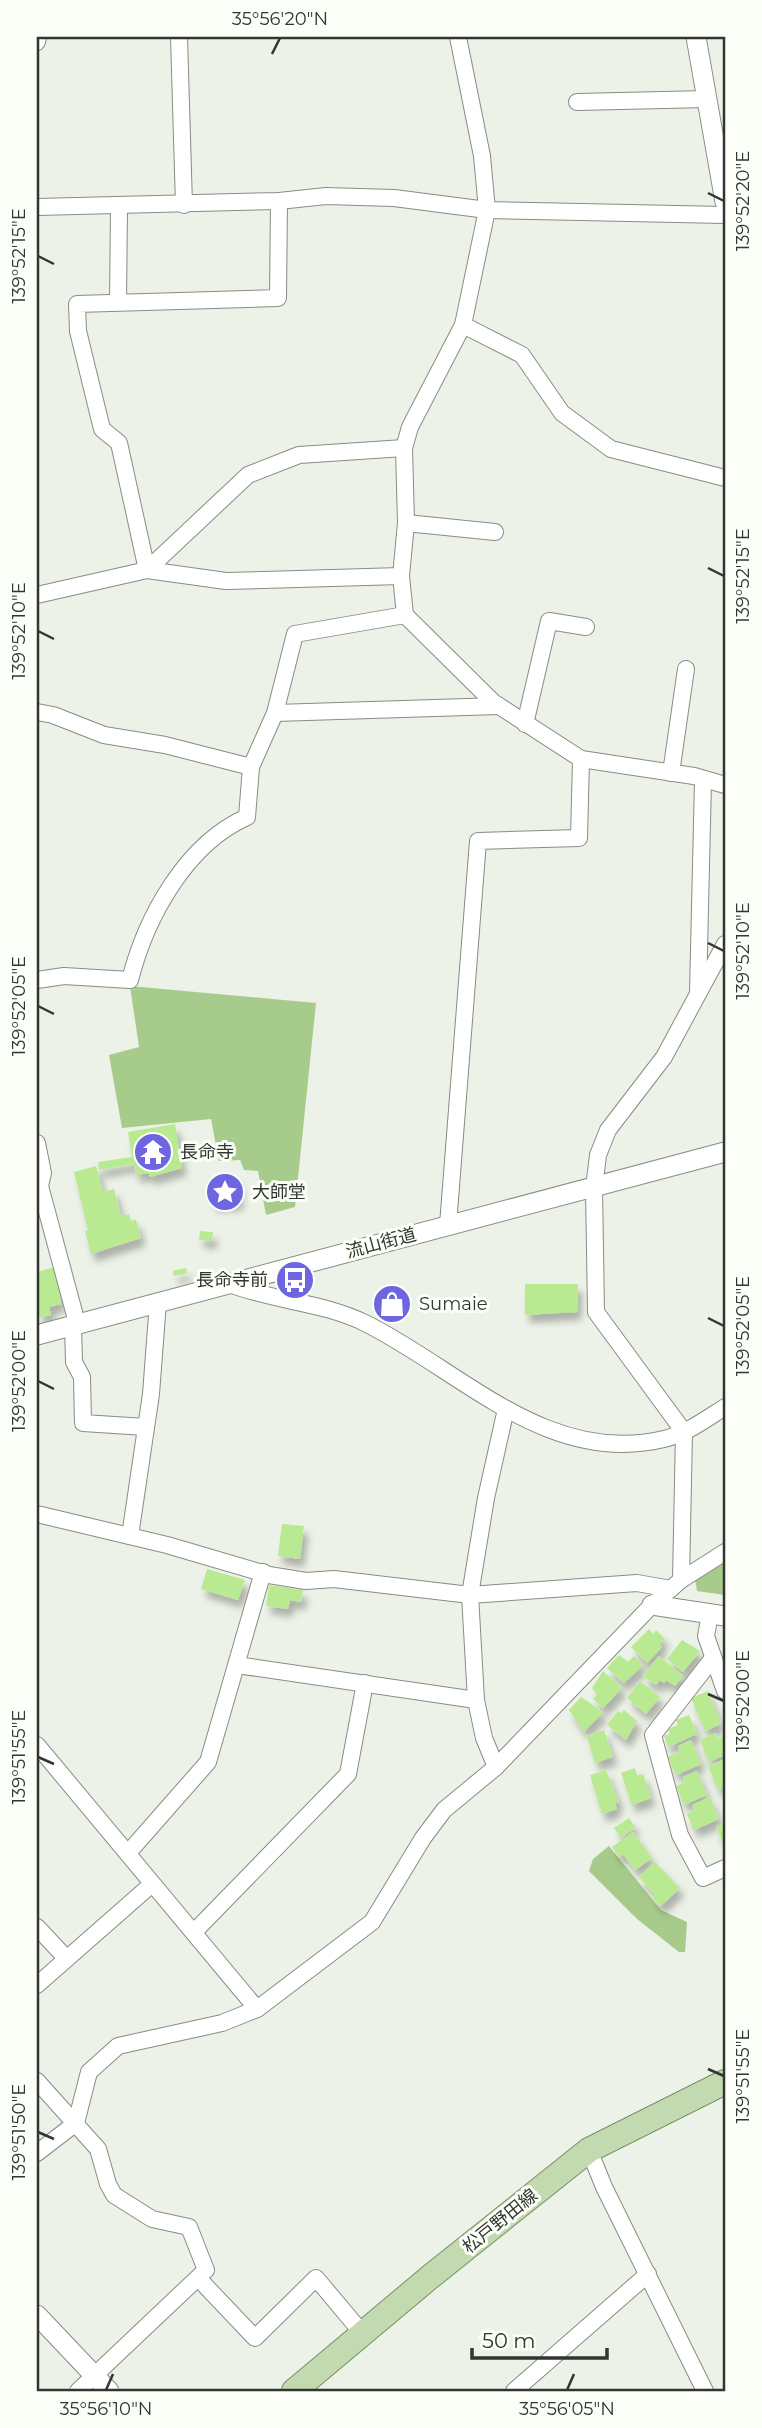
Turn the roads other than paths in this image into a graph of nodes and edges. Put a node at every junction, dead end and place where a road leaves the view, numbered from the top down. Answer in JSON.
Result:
{"nodes":[{"id":1,"x":38,"y":37,"type":"edge"},
{"id":2,"x":179,"y":37,"type":"edge"},
{"id":3,"x":458,"y":37,"type":"edge"},
{"id":4,"x":695,"y":37,"type":"edge"},
{"id":5,"x":37,"y":42,"type":"edge"},
{"id":6,"x":707,"y":99,"type":"junction"},
{"id":7,"x":577,"y":102,"type":"dead end"},
{"id":8,"x":279,"y":201,"type":"junction"},
{"id":9,"x":725,"y":202,"type":"edge"},
{"id":10,"x":184,"y":205,"type":"junction"},
{"id":11,"x":37,"y":207,"type":"edge"},
{"id":12,"x":119,"y":207,"type":"junction"},
{"id":13,"x":487,"y":210,"type":"junction"},
{"id":14,"x":725,"y":215,"type":"edge"},
{"id":15,"x":118,"y":302,"type":"junction"},
{"id":16,"x":463,"y":325,"type":"junction"},
{"id":17,"x":404,"y":448,"type":"junction"},
{"id":18,"x":725,"y":478,"type":"edge"},
{"id":19,"x":406,"y":523,"type":"junction"},
{"id":20,"x":495,"y":532,"type":"dead end"},
{"id":21,"x":147,"y":570,"type":"junction"},
{"id":22,"x":401,"y":576,"type":"junction"},
{"id":23,"x":37,"y":595,"type":"edge"},
{"id":24,"x":405,"y":615,"type":"junction"},
{"id":25,"x":586,"y":627,"type":"dead end"},
{"id":26,"x":686,"y":669,"type":"dead end"},
{"id":27,"x":499,"y":706,"type":"junction"},
{"id":28,"x":37,"y":712,"type":"edge"},
{"id":29,"x":275,"y":713,"type":"junction"},
{"id":30,"x":525,"y":724,"type":"junction"},
{"id":31,"x":581,"y":759,"type":"junction"},
{"id":32,"x":250,"y":767,"type":"junction"},
{"id":33,"x":671,"y":773,"type":"junction"},
{"id":34,"x":703,"y":781,"type":"junction"},
{"id":35,"x":725,"y":785,"type":"edge"},
{"id":36,"x":725,"y":944,"type":"edge"},
{"id":37,"x":37,"y":981,"type":"edge"},
{"id":38,"x":698,"y":999,"type":"junction"},
{"id":39,"x":37,"y":1143,"type":"edge"},
{"id":40,"x":725,"y":1152,"type":"edge"},
{"id":41,"x":594,"y":1188,"type":"junction"},
{"id":42,"x":448,"y":1225,"type":"junction"},
{"id":43,"x":227,"y":1283,"type":"junction"},
{"id":44,"x":158,"y":1302,"type":"junction"},
{"id":45,"x":75,"y":1324,"type":"junction"},
{"id":46,"x":37,"y":1335,"type":"edge"},
{"id":47,"x":725,"y":1408,"type":"edge"},
{"id":48,"x":506,"y":1409,"type":"junction"},
{"id":49,"x":146,"y":1427,"type":"junction"},
{"id":50,"x":684,"y":1432,"type":"junction"},
{"id":51,"x":37,"y":1514,"type":"edge"},
{"id":52,"x":130,"y":1536,"type":"junction"},
{"id":53,"x":725,"y":1552,"type":"edge"},
{"id":54,"x":263,"y":1572,"type":"junction"},
{"id":55,"x":676,"y":1584,"type":"junction"},
{"id":56,"x":470,"y":1595,"type":"junction"},
{"id":57,"x":652,"y":1605,"type":"junction"},
{"id":58,"x":717,"y":1615,"type":"edge"},
{"id":59,"x":713,"y":1658,"type":"junction"},
{"id":60,"x":237,"y":1665,"type":"junction"},
{"id":61,"x":365,"y":1683,"type":"junction"},
{"id":62,"x":725,"y":1691,"type":"edge"},
{"id":63,"x":477,"y":1700,"type":"junction"},
{"id":64,"x":37,"y":1745,"type":"edge"},
{"id":65,"x":496,"y":1767,"type":"junction"},
{"id":66,"x":128,"y":1853,"type":"junction"},
{"id":67,"x":725,"y":1868,"type":"edge"},
{"id":68,"x":152,"y":1884,"type":"junction"},
{"id":69,"x":37,"y":1927,"type":"edge"},
{"id":70,"x":194,"y":1932,"type":"junction"},
{"id":71,"x":66,"y":1958,"type":"junction"},
{"id":72,"x":37,"y":1985,"type":"edge"},
{"id":73,"x":257,"y":2009,"type":"junction"},
{"id":74,"x":37,"y":2081,"type":"edge"},
{"id":75,"x":725,"y":2082,"type":"edge"},
{"id":76,"x":76,"y":2123,"type":"junction"},
{"id":77,"x":590,"y":2150,"type":"junction"},
{"id":78,"x":37,"y":2153,"type":"edge"},
{"id":79,"x":648,"y":2274,"type":"junction"},
{"id":80,"x":198,"y":2278,"type":"junction"},
{"id":81,"x":37,"y":2315,"type":"edge"},
{"id":82,"x":363,"y":2334,"type":"junction"},
{"id":83,"x":95,"y":2376,"type":"junction"},
{"id":84,"x":78,"y":2391,"type":"edge"},
{"id":85,"x":109,"y":2391,"type":"edge"},
{"id":86,"x":295,"y":2391,"type":"edge"},
{"id":87,"x":514,"y":2391,"type":"edge"},
{"id":88,"x":705,"y":2391,"type":"edge"}],
"edges":[{"from":1,"to":5,"type":"street"},
{"from":2,"to":10,"type":"street"},
{"from":3,"to":13,"type":"street"},
{"from":4,"to":6,"type":"street"},
{"from":6,"to":7,"type":"street"},
{"from":6,"to":9,"type":"street"},
{"from":8,"to":10,"type":"street"},
{"from":8,"to":13,"type":"street"},
{"from":8,"to":15,"type":"street"},
{"from":10,"to":12,"type":"street"},
{"from":11,"to":12,"type":"street"},
{"from":12,"to":15,"type":"street"},
{"from":13,"to":14,"type":"street"},
{"from":13,"to":16,"type":"street"},
{"from":15,"to":21,"type":"street"},
{"from":16,"to":17,"type":"street"},
{"from":16,"to":18,"type":"street"},
{"from":17,"to":19,"type":"street"},
{"from":17,"to":21,"type":"street"},
{"from":19,"to":20,"type":"street"},
{"from":19,"to":22,"type":"street"},
{"from":21,"to":22,"type":"street"},
{"from":21,"to":23,"type":"street"},
{"from":22,"to":24,"type":"street"},
{"from":24,"to":27,"type":"street"},
{"from":24,"to":29,"type":"street"},
{"from":25,"to":30,"type":"street"},
{"from":26,"to":33,"type":"street"},
{"from":27,"to":29,"type":"street"},
{"from":27,"to":30,"type":"street"},
{"from":28,"to":32,"type":"street"},
{"from":29,"to":32,"type":"street"},
{"from":30,"to":31,"type":"street"},
{"from":31,"to":33,"type":"street"},
{"from":31,"to":42,"type":"street"},
{"from":32,"to":37,"type":"street"},
{"from":33,"to":34,"type":"street"},
{"from":34,"to":35,"type":"street"},
{"from":34,"to":38,"type":"street"},
{"from":36,"to":38,"type":"street"},
{"from":38,"to":41,"type":"street"},
{"from":39,"to":45,"type":"street"},
{"from":40,"to":41,"type":"street","name":"流山街道"},
{"from":41,"to":42,"type":"street","name":"流山街道"},
{"from":41,"to":50,"type":"street"},
{"from":42,"to":43,"type":"street","name":"流山街道"},
{"from":43,"to":44,"type":"street","name":"流山街道"},
{"from":43,"to":48,"type":"street"},
{"from":44,"to":45,"type":"street","name":"流山街道"},
{"from":44,"to":49,"type":"street"},
{"from":45,"to":46,"type":"street","name":"流山街道"},
{"from":45,"to":49,"type":"street"},
{"from":47,"to":50,"type":"street"},
{"from":48,"to":50,"type":"street"},
{"from":48,"to":56,"type":"street"},
{"from":49,"to":52,"type":"street"},
{"from":50,"to":55,"type":"street"},
{"from":51,"to":52,"type":"street"},
{"from":52,"to":54,"type":"street"},
{"from":53,"to":55,"type":"street"},
{"from":54,"to":56,"type":"street"},
{"from":54,"to":60,"type":"street"},
{"from":55,"to":56,"type":"street"},
{"from":55,"to":57,"type":"street"},
{"from":56,"to":63,"type":"street"},
{"from":57,"to":58,"type":"street"},
{"from":57,"to":65,"type":"street"},
{"from":58,"to":59,"type":"street"},
{"from":59,"to":62,"type":"street"},
{"from":59,"to":67,"type":"street"},
{"from":60,"to":61,"type":"street"},
{"from":60,"to":66,"type":"street"},
{"from":61,"to":63,"type":"street"},
{"from":61,"to":70,"type":"street"},
{"from":63,"to":65,"type":"street"},
{"from":64,"to":66,"type":"street"},
{"from":65,"to":73,"type":"street"},
{"from":66,"to":68,"type":"street"},
{"from":68,"to":70,"type":"street"},
{"from":68,"to":71,"type":"street"},
{"from":69,"to":71,"type":"street"},
{"from":70,"to":73,"type":"street"},
{"from":71,"to":72,"type":"street"},
{"from":73,"to":76,"type":"street"},
{"from":74,"to":76,"type":"street"},
{"from":75,"to":77,"type":"main road","name":"松戸野田線"},
{"from":76,"to":78,"type":"street"},
{"from":76,"to":80,"type":"street"},
{"from":77,"to":79,"type":"street"},
{"from":77,"to":82,"type":"main road","name":"松戸野田線"},
{"from":79,"to":87,"type":"street"},
{"from":79,"to":88,"type":"street"},
{"from":80,"to":82,"type":"street"},
{"from":80,"to":83,"type":"street"},
{"from":81,"to":83,"type":"street"},
{"from":82,"to":86,"type":"main road","name":"松戸野田線"},
{"from":83,"to":84,"type":"street"},
{"from":83,"to":85,"type":"street"}]}
